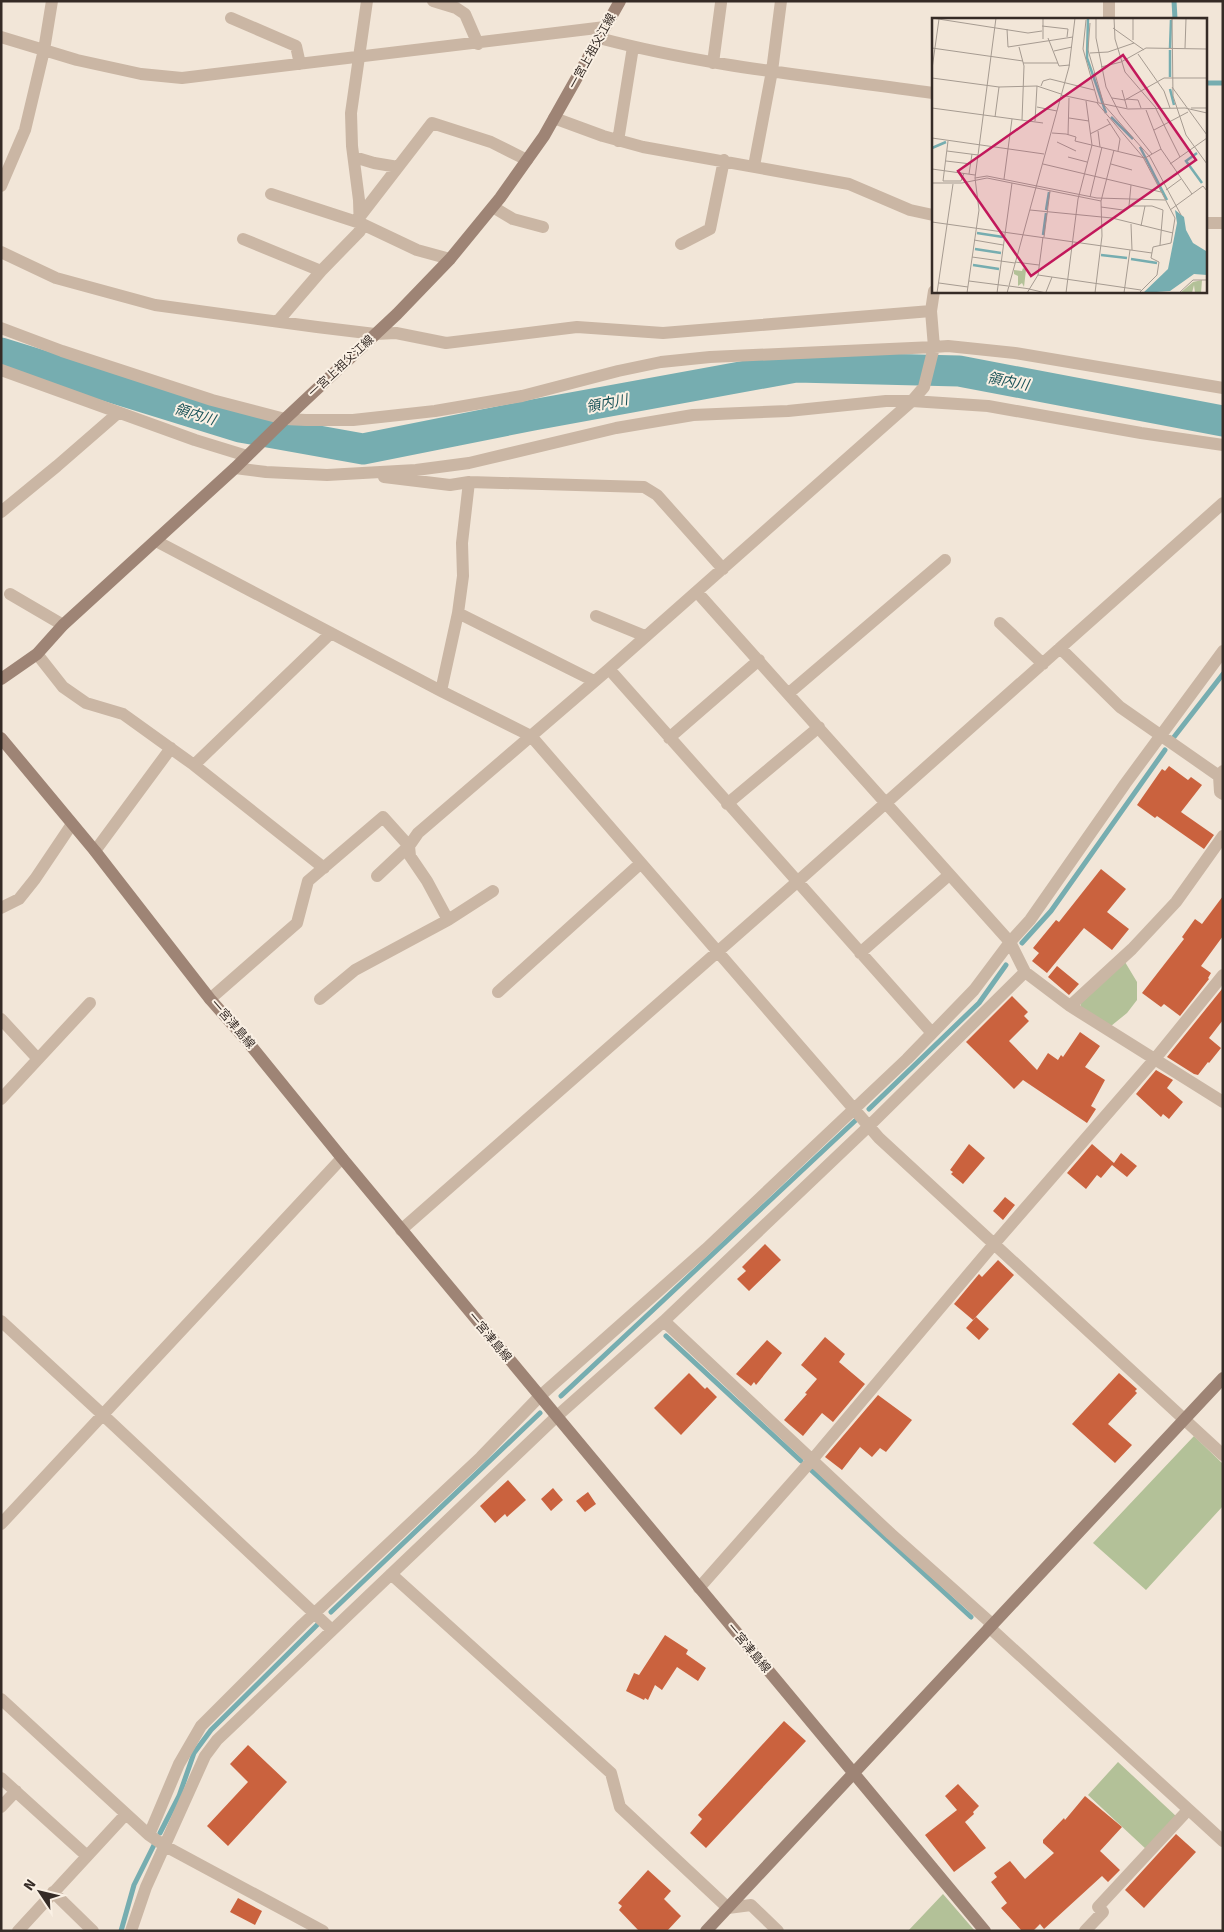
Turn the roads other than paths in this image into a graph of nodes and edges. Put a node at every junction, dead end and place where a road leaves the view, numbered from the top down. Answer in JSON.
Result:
{"nodes":[{"id":1,"x":52,"y":1,"type":"edge"},
{"id":2,"x":367,"y":1,"type":"edge"},
{"id":3,"x":433,"y":1,"type":"edge"},
{"id":4,"x":620,"y":1,"type":"edge"},
{"id":5,"x":781,"y":1,"type":"edge"},
{"id":6,"x":1109,"y":1,"type":"edge"},
{"id":7,"x":721,"y":3,"type":"dead end"},
{"id":8,"x":231,"y":18,"type":"dead end"},
{"id":9,"x":1109,"y":18,"type":"edge"},
{"id":10,"x":602,"y":33,"type":"junction"},
{"id":11,"x":1,"y":37,"type":"edge"},
{"id":12,"x":478,"y":44,"type":"junction"},
{"id":13,"x":633,"y":47,"type":"junction"},
{"id":14,"x":44,"y":50,"type":"junction"},
{"id":15,"x":359,"y":58,"type":"junction"},
{"id":16,"x":713,"y":63,"type":"junction"},
{"id":17,"x":300,"y":64,"type":"junction"},
{"id":18,"x":772,"y":71,"type":"junction"},
{"id":19,"x":932,"y":92,"type":"edge"},
{"id":20,"x":554,"y":118,"type":"junction"},
{"id":21,"x":618,"y":140,"type":"junction"},
{"id":22,"x":354,"y":157,"type":"junction"},
{"id":23,"x":527,"y":160,"type":"junction"},
{"id":24,"x":724,"y":160,"type":"junction"},
{"id":25,"x":754,"y":166,"type":"junction"},
{"id":26,"x":398,"y":167,"type":"junction"},
{"id":27,"x":1,"y":186,"type":"edge"},
{"id":28,"x":272,"y":194,"type":"dead end"},
{"id":29,"x":493,"y":207,"type":"junction"},
{"id":30,"x":932,"y":215,"type":"edge"},
{"id":31,"x":360,"y":219,"type":"junction"},
{"id":32,"x":1206,"y":223,"type":"edge"},
{"id":33,"x":1223,"y":224,"type":"edge"},
{"id":34,"x":543,"y":227,"type":"dead end"},
{"id":35,"x":243,"y":239,"type":"dead end"},
{"id":36,"x":681,"y":244,"type":"dead end"},
{"id":37,"x":1,"y":252,"type":"edge"},
{"id":38,"x":450,"y":259,"type":"junction"},
{"id":39,"x":321,"y":272,"type":"junction"},
{"id":40,"x":934,"y":292,"type":"edge"},
{"id":41,"x":931,"y":312,"type":"junction"},
{"id":42,"x":278,"y":321,"type":"junction"},
{"id":43,"x":1,"y":328,"type":"edge"},
{"id":44,"x":375,"y":334,"type":"junction"},
{"id":45,"x":934,"y":349,"type":"junction"},
{"id":46,"x":1,"y":370,"type":"edge"},
{"id":47,"x":1223,"y":388,"type":"edge"},
{"id":48,"x":912,"y":401,"type":"junction"},
{"id":49,"x":118,"y":413,"type":"junction"},
{"id":50,"x":283,"y":421,"type":"junction"},
{"id":51,"x":1223,"y":445,"type":"edge"},
{"id":52,"x":248,"y":454,"type":"junction"},
{"id":53,"x":236,"y":468,"type":"junction"},
{"id":54,"x":352,"y":474,"type":"junction"},
{"id":55,"x":469,"y":482,"type":"junction"},
{"id":56,"x":1223,"y":503,"type":"edge"},
{"id":57,"x":1,"y":512,"type":"edge"},
{"id":58,"x":156,"y":542,"type":"junction"},
{"id":59,"x":945,"y":560,"type":"dead end"},
{"id":60,"x":723,"y":569,"type":"junction"},
{"id":61,"x":697,"y":592,"type":"junction"},
{"id":62,"x":10,"y":594,"type":"dead end"},
{"id":63,"x":458,"y":613,"type":"junction"},
{"id":64,"x":596,"y":616,"type":"dead end"},
{"id":65,"x":1000,"y":623,"type":"dead end"},
{"id":66,"x":63,"y":625,"type":"junction"},
{"id":67,"x":331,"y":633,"type":"junction"},
{"id":68,"x":645,"y":636,"type":"junction"},
{"id":69,"x":1060,"y":648,"type":"junction"},
{"id":70,"x":1223,"y":651,"type":"edge"},
{"id":71,"x":37,"y":654,"type":"junction"},
{"id":72,"x":759,"y":660,"type":"junction"},
{"id":73,"x":1043,"y":664,"type":"junction"},
{"id":74,"x":609,"y":669,"type":"junction"},
{"id":75,"x":1,"y":679,"type":"edge"},
{"id":76,"x":594,"y":681,"type":"junction"},
{"id":77,"x":441,"y":691,"type":"junction"},
{"id":78,"x":789,"y":693,"type":"junction"},
{"id":79,"x":819,"y":727,"type":"junction"},
{"id":80,"x":531,"y":736,"type":"junction"},
{"id":81,"x":1160,"y":736,"type":"junction"},
{"id":82,"x":1,"y":738,"type":"edge"},
{"id":83,"x":669,"y":738,"type":"junction"},
{"id":84,"x":171,"y":748,"type":"junction"},
{"id":85,"x":194,"y":765,"type":"junction"},
{"id":86,"x":1221,"y":774,"type":"edge"},
{"id":87,"x":1223,"y":794,"type":"edge"},
{"id":88,"x":887,"y":803,"type":"junction"},
{"id":89,"x":727,"y":804,"type":"junction"},
{"id":90,"x":72,"y":824,"type":"junction"},
{"id":91,"x":1223,"y":836,"type":"edge"},
{"id":92,"x":408,"y":846,"type":"junction"},
{"id":93,"x":95,"y":851,"type":"junction"},
{"id":94,"x":641,"y":863,"type":"junction"},
{"id":95,"x":324,"y":868,"type":"junction"},
{"id":96,"x":949,"y":875,"type":"junction"},
{"id":97,"x":377,"y":876,"type":"dead end"},
{"id":98,"x":798,"y":882,"type":"junction"},
{"id":99,"x":493,"y":891,"type":"dead end"},
{"id":100,"x":1,"y":908,"type":"edge"},
{"id":101,"x":448,"y":920,"type":"junction"},
{"id":102,"x":1010,"y":942,"type":"junction"},
{"id":103,"x":718,"y":951,"type":"junction"},
{"id":104,"x":860,"y":953,"type":"junction"},
{"id":105,"x":1025,"y":972,"type":"junction"},
{"id":106,"x":1223,"y":975,"type":"edge"},
{"id":107,"x":498,"y":992,"type":"dead end"},
{"id":108,"x":210,"y":998,"type":"junction"},
{"id":109,"x":320,"y":999,"type":"dead end"},
{"id":110,"x":90,"y":1003,"type":"dead end"},
{"id":111,"x":1070,"y":1006,"type":"junction"},
{"id":112,"x":1,"y":1019,"type":"edge"},
{"id":113,"x":932,"y":1033,"type":"junction"},
{"id":114,"x":38,"y":1059,"type":"junction"},
{"id":115,"x":1154,"y":1060,"type":"junction"},
{"id":116,"x":1,"y":1099,"type":"edge"},
{"id":117,"x":1223,"y":1102,"type":"edge"},
{"id":118,"x":854,"y":1108,"type":"junction"},
{"id":119,"x":869,"y":1126,"type":"junction"},
{"id":120,"x":342,"y":1158,"type":"junction"},
{"id":121,"x":401,"y":1230,"type":"junction"},
{"id":122,"x":994,"y":1244,"type":"junction"},
{"id":123,"x":1,"y":1321,"type":"edge"},
{"id":124,"x":664,"y":1321,"type":"junction"},
{"id":125,"x":1223,"y":1378,"type":"edge"},
{"id":126,"x":539,"y":1397,"type":"junction"},
{"id":127,"x":102,"y":1414,"type":"junction"},
{"id":128,"x":556,"y":1417,"type":"junction"},
{"id":129,"x":1184,"y":1419,"type":"junction"},
{"id":130,"x":1223,"y":1455,"type":"edge"},
{"id":131,"x":812,"y":1460,"type":"junction"},
{"id":132,"x":1,"y":1524,"type":"edge"},
{"id":133,"x":391,"y":1574,"type":"junction"},
{"id":134,"x":699,"y":1588,"type":"junction"},
{"id":135,"x":314,"y":1614,"type":"junction"},
{"id":136,"x":991,"y":1626,"type":"junction"},
{"id":137,"x":332,"y":1630,"type":"junction"},
{"id":138,"x":1,"y":1700,"type":"edge"},
{"id":139,"x":854,"y":1772,"type":"junction"},
{"id":140,"x":1,"y":1778,"type":"edge"},
{"id":141,"x":16,"y":1791,"type":"junction"},
{"id":142,"x":1,"y":1807,"type":"edge"},
{"id":143,"x":1188,"y":1810,"type":"junction"},
{"id":144,"x":126,"y":1814,"type":"junction"},
{"id":145,"x":148,"y":1835,"type":"junction"},
{"id":146,"x":1223,"y":1841,"type":"edge"},
{"id":147,"x":165,"y":1846,"type":"junction"},
{"id":148,"x":87,"y":1856,"type":"junction"},
{"id":149,"x":53,"y":1892,"type":"junction"},
{"id":150,"x":728,"y":1908,"type":"junction"},
{"id":151,"x":18,"y":1931,"type":"edge"},
{"id":152,"x":92,"y":1931,"type":"edge"},
{"id":153,"x":131,"y":1931,"type":"edge"},
{"id":154,"x":323,"y":1931,"type":"edge"},
{"id":155,"x":706,"y":1931,"type":"edge"},
{"id":156,"x":778,"y":1931,"type":"edge"},
{"id":157,"x":985,"y":1931,"type":"edge"},
{"id":158,"x":1085,"y":1931,"type":"edge"}],
"edges":[{"from":1,"to":14,"type":"street"},
{"from":2,"to":15,"type":"street"},
{"from":3,"to":12,"type":"street"},
{"from":4,"to":10,"type":"main road","name":"一宮上祖父江線"},
{"from":5,"to":18,"type":"street"},
{"from":6,"to":9,"type":"street"},
{"from":7,"to":16,"type":"street"},
{"from":8,"to":17,"type":"street"},
{"from":10,"to":12,"type":"street"},
{"from":10,"to":13,"type":"street"},
{"from":10,"to":20,"type":"main road","name":"一宮上祖父江線"},
{"from":11,"to":14,"type":"street"},
{"from":12,"to":15,"type":"street"},
{"from":13,"to":16,"type":"street"},
{"from":13,"to":21,"type":"street"},
{"from":14,"to":17,"type":"street"},
{"from":14,"to":27,"type":"street"},
{"from":15,"to":17,"type":"street"},
{"from":15,"to":22,"type":"street"},
{"from":16,"to":18,"type":"street"},
{"from":18,"to":19,"type":"street"},
{"from":18,"to":25,"type":"street"},
{"from":20,"to":21,"type":"street"},
{"from":20,"to":23,"type":"main road","name":"一宮上祖父江線"},
{"from":21,"to":24,"type":"street"},
{"from":22,"to":26,"type":"street"},
{"from":22,"to":31,"type":"street"},
{"from":23,"to":26,"type":"street"},
{"from":23,"to":29,"type":"main road","name":"一宮上祖父江線"},
{"from":24,"to":25,"type":"street"},
{"from":24,"to":36,"type":"street"},
{"from":25,"to":30,"type":"street"},
{"from":26,"to":31,"type":"street"},
{"from":28,"to":31,"type":"street"},
{"from":29,"to":34,"type":"street"},
{"from":29,"to":38,"type":"main road","name":"一宮上祖父江線"},
{"from":31,"to":38,"type":"street"},
{"from":31,"to":39,"type":"street"},
{"from":32,"to":33,"type":"street"},
{"from":35,"to":39,"type":"street"},
{"from":37,"to":42,"type":"street"},
{"from":38,"to":44,"type":"main road","name":"一宮上祖父江線"},
{"from":39,"to":42,"type":"street"},
{"from":40,"to":41,"type":"street"},
{"from":41,"to":44,"type":"street"},
{"from":41,"to":45,"type":"street"},
{"from":42,"to":44,"type":"street"},
{"from":43,"to":50,"type":"street"},
{"from":44,"to":50,"type":"main road","name":"一宮上祖父江線"},
{"from":45,"to":47,"type":"street"},
{"from":45,"to":48,"type":"street"},
{"from":45,"to":50,"type":"street"},
{"from":46,"to":49,"type":"street"},
{"from":48,"to":51,"type":"street"},
{"from":48,"to":54,"type":"street"},
{"from":48,"to":60,"type":"street"},
{"from":49,"to":52,"type":"street"},
{"from":49,"to":57,"type":"street"},
{"from":50,"to":52,"type":"main road","name":"一宮上祖父江線"},
{"from":52,"to":53,"type":"main road","name":"一宮上祖父江線"},
{"from":53,"to":54,"type":"street"},
{"from":53,"to":58,"type":"main road","name":"一宮上祖父江線"},
{"from":54,"to":55,"type":"street"},
{"from":55,"to":60,"type":"street"},
{"from":55,"to":63,"type":"street"},
{"from":56,"to":69,"type":"street"},
{"from":58,"to":66,"type":"main road","name":"一宮上祖父江線"},
{"from":58,"to":67,"type":"street"},
{"from":59,"to":78,"type":"street"},
{"from":60,"to":61,"type":"street"},
{"from":61,"to":68,"type":"street"},
{"from":61,"to":72,"type":"street"},
{"from":62,"to":66,"type":"street"},
{"from":63,"to":76,"type":"street"},
{"from":63,"to":77,"type":"street"},
{"from":64,"to":68,"type":"street"},
{"from":65,"to":73,"type":"street"},
{"from":66,"to":71,"type":"main road","name":"一宮上祖父江線"},
{"from":67,"to":77,"type":"street"},
{"from":67,"to":85,"type":"street"},
{"from":68,"to":74,"type":"street"},
{"from":69,"to":73,"type":"street"},
{"from":69,"to":81,"type":"street"},
{"from":70,"to":81,"type":"street"},
{"from":71,"to":75,"type":"main road","name":"一宮上祖父江線"},
{"from":71,"to":84,"type":"street"},
{"from":72,"to":78,"type":"street"},
{"from":72,"to":83,"type":"street"},
{"from":73,"to":88,"type":"street"},
{"from":74,"to":76,"type":"street"},
{"from":74,"to":83,"type":"street"},
{"from":76,"to":80,"type":"street"},
{"from":77,"to":80,"type":"street"},
{"from":78,"to":79,"type":"street"},
{"from":79,"to":88,"type":"street"},
{"from":79,"to":89,"type":"street"},
{"from":80,"to":92,"type":"street"},
{"from":80,"to":94,"type":"street"},
{"from":81,"to":86,"type":"street"},
{"from":81,"to":102,"type":"street"},
{"from":82,"to":90,"type":"main road","name":"一宮津島線"},
{"from":83,"to":89,"type":"street"},
{"from":84,"to":85,"type":"street"},
{"from":84,"to":93,"type":"street"},
{"from":85,"to":95,"type":"street"},
{"from":86,"to":87,"type":"street"},
{"from":88,"to":96,"type":"street"},
{"from":88,"to":98,"type":"street"},
{"from":89,"to":98,"type":"street"},
{"from":90,"to":93,"type":"main road","name":"一宮津島線"},
{"from":90,"to":100,"type":"street"},
{"from":91,"to":111,"type":"street"},
{"from":92,"to":95,"type":"street"},
{"from":92,"to":97,"type":"street"},
{"from":92,"to":101,"type":"street"},
{"from":93,"to":108,"type":"main road","name":"一宮津島線"},
{"from":94,"to":103,"type":"street"},
{"from":94,"to":107,"type":"street"},
{"from":95,"to":108,"type":"street"},
{"from":96,"to":102,"type":"street"},
{"from":96,"to":104,"type":"street"},
{"from":98,"to":103,"type":"street"},
{"from":98,"to":104,"type":"street"},
{"from":99,"to":101,"type":"street"},
{"from":101,"to":109,"type":"street"},
{"from":102,"to":105,"type":"street"},
{"from":102,"to":113,"type":"street"},
{"from":103,"to":118,"type":"street"},
{"from":103,"to":121,"type":"street"},
{"from":104,"to":113,"type":"street"},
{"from":105,"to":111,"type":"street"},
{"from":105,"to":119,"type":"street"},
{"from":106,"to":115,"type":"street"},
{"from":108,"to":120,"type":"main road","name":"一宮津島線"},
{"from":110,"to":114,"type":"street"},
{"from":111,"to":115,"type":"street"},
{"from":112,"to":114,"type":"street"},
{"from":113,"to":118,"type":"street"},
{"from":114,"to":116,"type":"street"},
{"from":115,"to":117,"type":"street"},
{"from":115,"to":122,"type":"street"},
{"from":118,"to":119,"type":"street"},
{"from":118,"to":126,"type":"street"},
{"from":119,"to":122,"type":"street"},
{"from":119,"to":124,"type":"street"},
{"from":120,"to":121,"type":"main road","name":"一宮津島線"},
{"from":120,"to":127,"type":"street"},
{"from":121,"to":126,"type":"main road","name":"一宮津島線"},
{"from":122,"to":129,"type":"street"},
{"from":122,"to":131,"type":"street"},
{"from":123,"to":127,"type":"street"},
{"from":124,"to":128,"type":"street"},
{"from":124,"to":131,"type":"street"},
{"from":125,"to":129,"type":"main road"},
{"from":126,"to":128,"type":"main road","name":"一宮津島線"},
{"from":126,"to":135,"type":"street"},
{"from":127,"to":132,"type":"street"},
{"from":127,"to":135,"type":"street"},
{"from":128,"to":133,"type":"street"},
{"from":128,"to":134,"type":"main road","name":"一宮津島線"},
{"from":129,"to":130,"type":"street"},
{"from":129,"to":136,"type":"main road"},
{"from":131,"to":134,"type":"street"},
{"from":131,"to":136,"type":"street"},
{"from":133,"to":137,"type":"street"},
{"from":133,"to":150,"type":"street"},
{"from":134,"to":139,"type":"main road","name":"一宮津島線"},
{"from":135,"to":137,"type":"street"},
{"from":135,"to":145,"type":"street"},
{"from":136,"to":139,"type":"main road"},
{"from":136,"to":143,"type":"street"},
{"from":137,"to":147,"type":"street"},
{"from":138,"to":144,"type":"street"},
{"from":139,"to":150,"type":"main road"},
{"from":139,"to":157,"type":"main road","name":"一宮津島線"},
{"from":140,"to":141,"type":"street"},
{"from":141,"to":142,"type":"street"},
{"from":141,"to":148,"type":"street"},
{"from":143,"to":146,"type":"street"},
{"from":143,"to":158,"type":"street"},
{"from":144,"to":145,"type":"street"},
{"from":144,"to":148,"type":"street"},
{"from":145,"to":147,"type":"street"},
{"from":147,"to":153,"type":"street"},
{"from":147,"to":154,"type":"street"},
{"from":148,"to":149,"type":"street"},
{"from":149,"to":151,"type":"street"},
{"from":149,"to":152,"type":"street"},
{"from":150,"to":155,"type":"main road"},
{"from":150,"to":156,"type":"street"}]}
